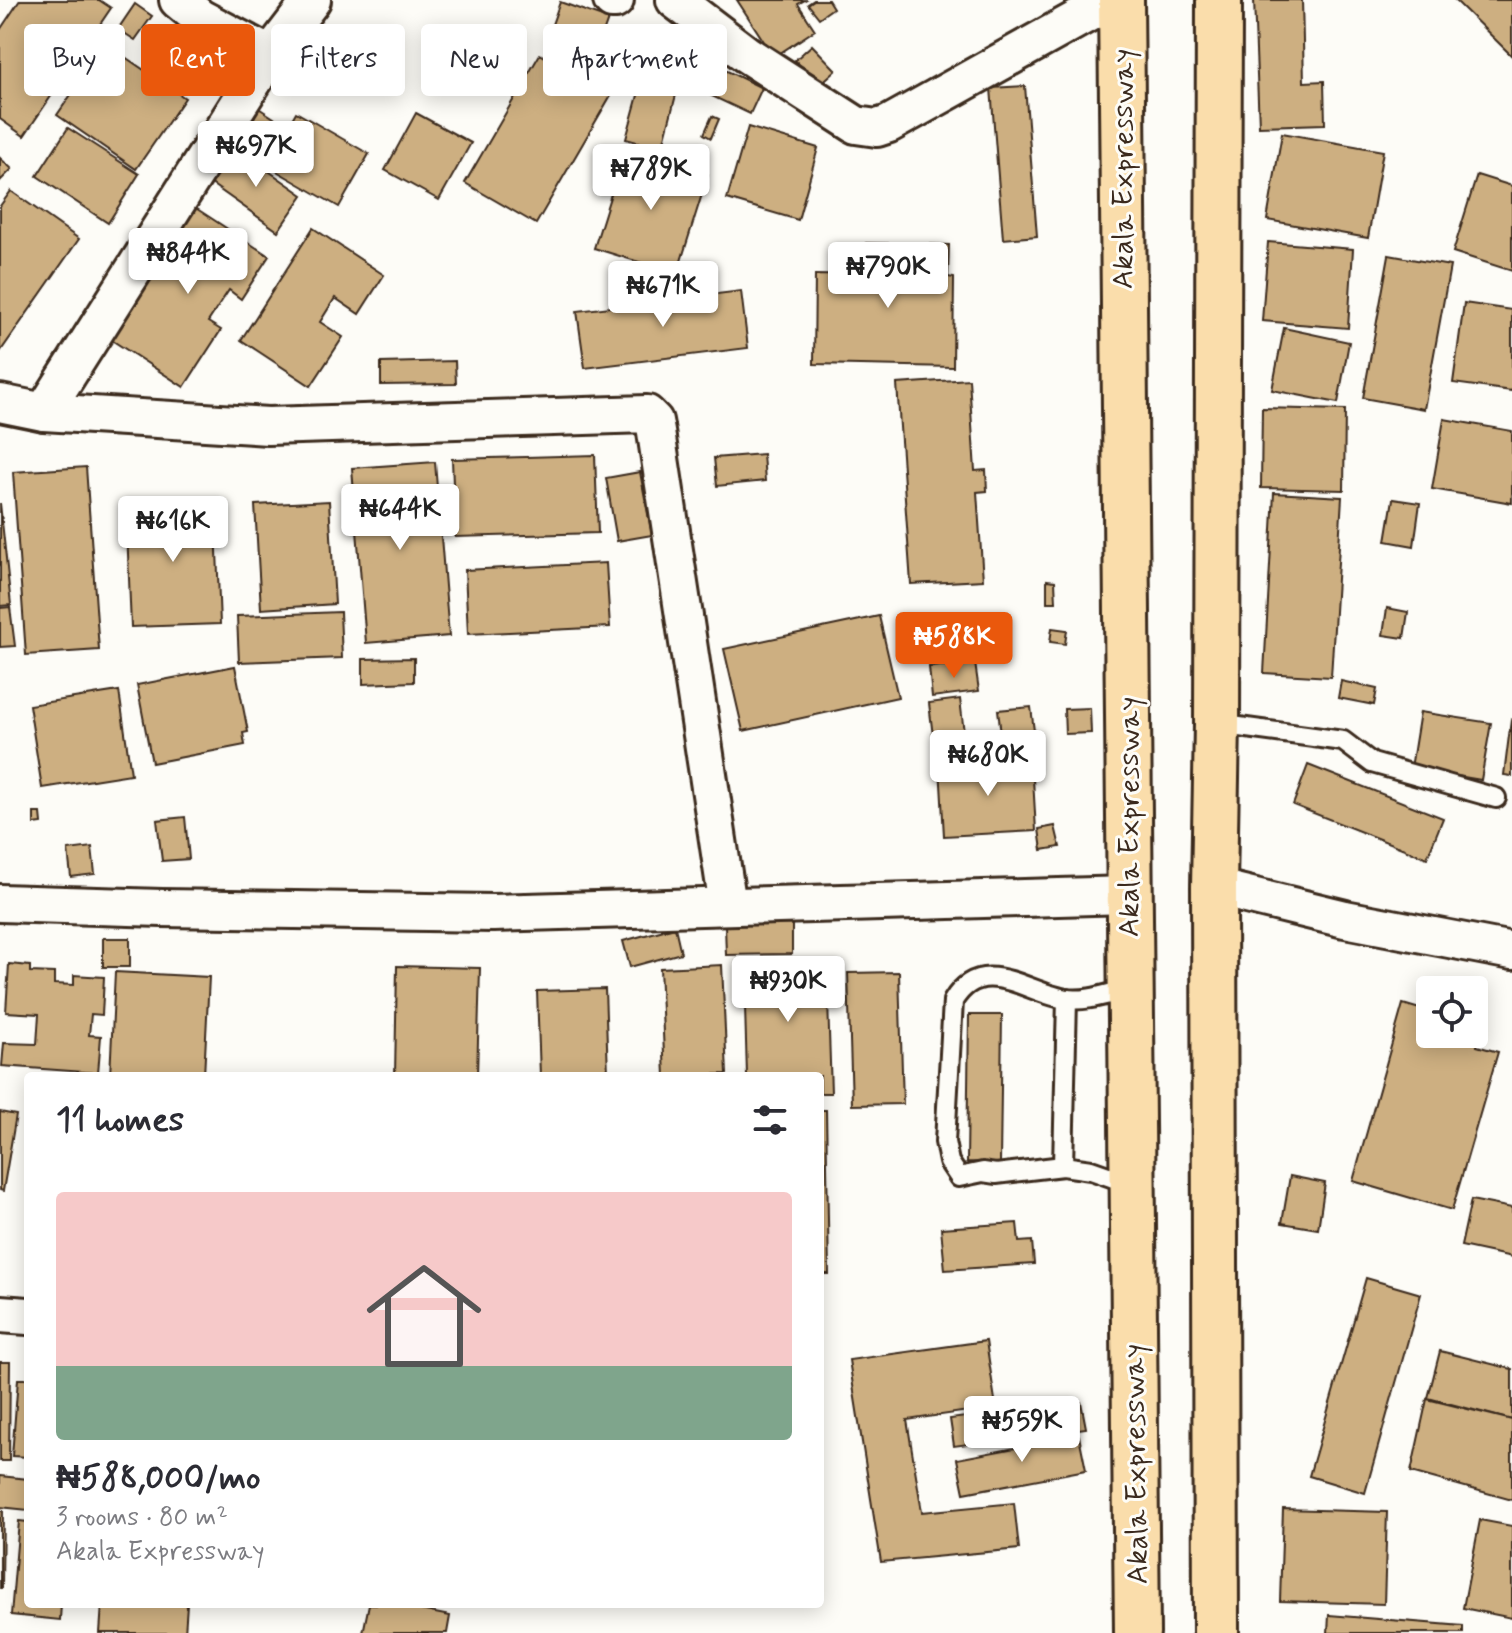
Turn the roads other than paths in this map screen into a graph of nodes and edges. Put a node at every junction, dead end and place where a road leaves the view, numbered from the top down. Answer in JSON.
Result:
{"nodes":[{"id":1,"x":178,"y":0,"type":"edge"},
{"id":2,"x":312,"y":0,"type":"edge"},
{"id":3,"x":675,"y":0,"type":"edge"},
{"id":4,"x":1112,"y":0,"type":"edge"},
{"id":5,"x":1121,"y":0,"type":"edge"},
{"id":6,"x":1219,"y":0,"type":"edge"},
{"id":7,"x":270,"y":55,"type":"junction"},
{"id":8,"x":0,"y":403,"type":"edge"},
{"id":9,"x":44,"y":412,"type":"junction"},
{"id":10,"x":1217,"y":724,"type":"junction"},
{"id":11,"x":1496,"y":798,"type":"dead end"},
{"id":12,"x":1214,"y":887,"type":"junction"},
{"id":13,"x":1128,"y":895,"type":"junction"},
{"id":14,"x":0,"y":903,"type":"edge"},
{"id":15,"x":728,"y":906,"type":"junction"},
{"id":16,"x":1512,"y":951,"type":"edge"},
{"id":17,"x":1129,"y":989,"type":"junction"},
{"id":18,"x":1067,"y":999,"type":"junction"},
{"id":19,"x":1063,"y":1166,"type":"junction"},
{"id":20,"x":1131,"y":1184,"type":"junction"},
{"id":21,"x":0,"y":1314,"type":"edge"},
{"id":22,"x":24,"y":1316,"type":"edge"},
{"id":23,"x":1137,"y":1633,"type":"edge"},
{"id":24,"x":1216,"y":1633,"type":"edge"}],
"edges":[{"from":1,"to":7,"type":"street"},
{"from":2,"to":7,"type":"street"},
{"from":3,"to":4,"type":"street"},
{"from":5,"to":13,"type":"main road","name":"Akala Expressway"},
{"from":6,"to":10,"type":"main road"},
{"from":7,"to":9,"type":"street"},
{"from":8,"to":9,"type":"street"},
{"from":9,"to":15,"type":"street"},
{"from":10,"to":11,"type":"lane"},
{"from":10,"to":12,"type":"main road"},
{"from":12,"to":16,"type":"street"},
{"from":12,"to":24,"type":"main road"},
{"from":13,"to":15,"type":"street"},
{"from":13,"to":17,"type":"main road","name":"Akala Expressway"},
{"from":14,"to":15,"type":"street"},
{"from":17,"to":18,"type":"lane"},
{"from":17,"to":20,"type":"main road","name":"Akala Expressway"},
{"from":18,"to":19,"type":"lane"},
{"from":18,"to":19,"type":"lane"},
{"from":19,"to":20,"type":"lane"},
{"from":20,"to":23,"type":"main road","name":"Akala Expressway"},
{"from":21,"to":22,"type":"street"}]}
